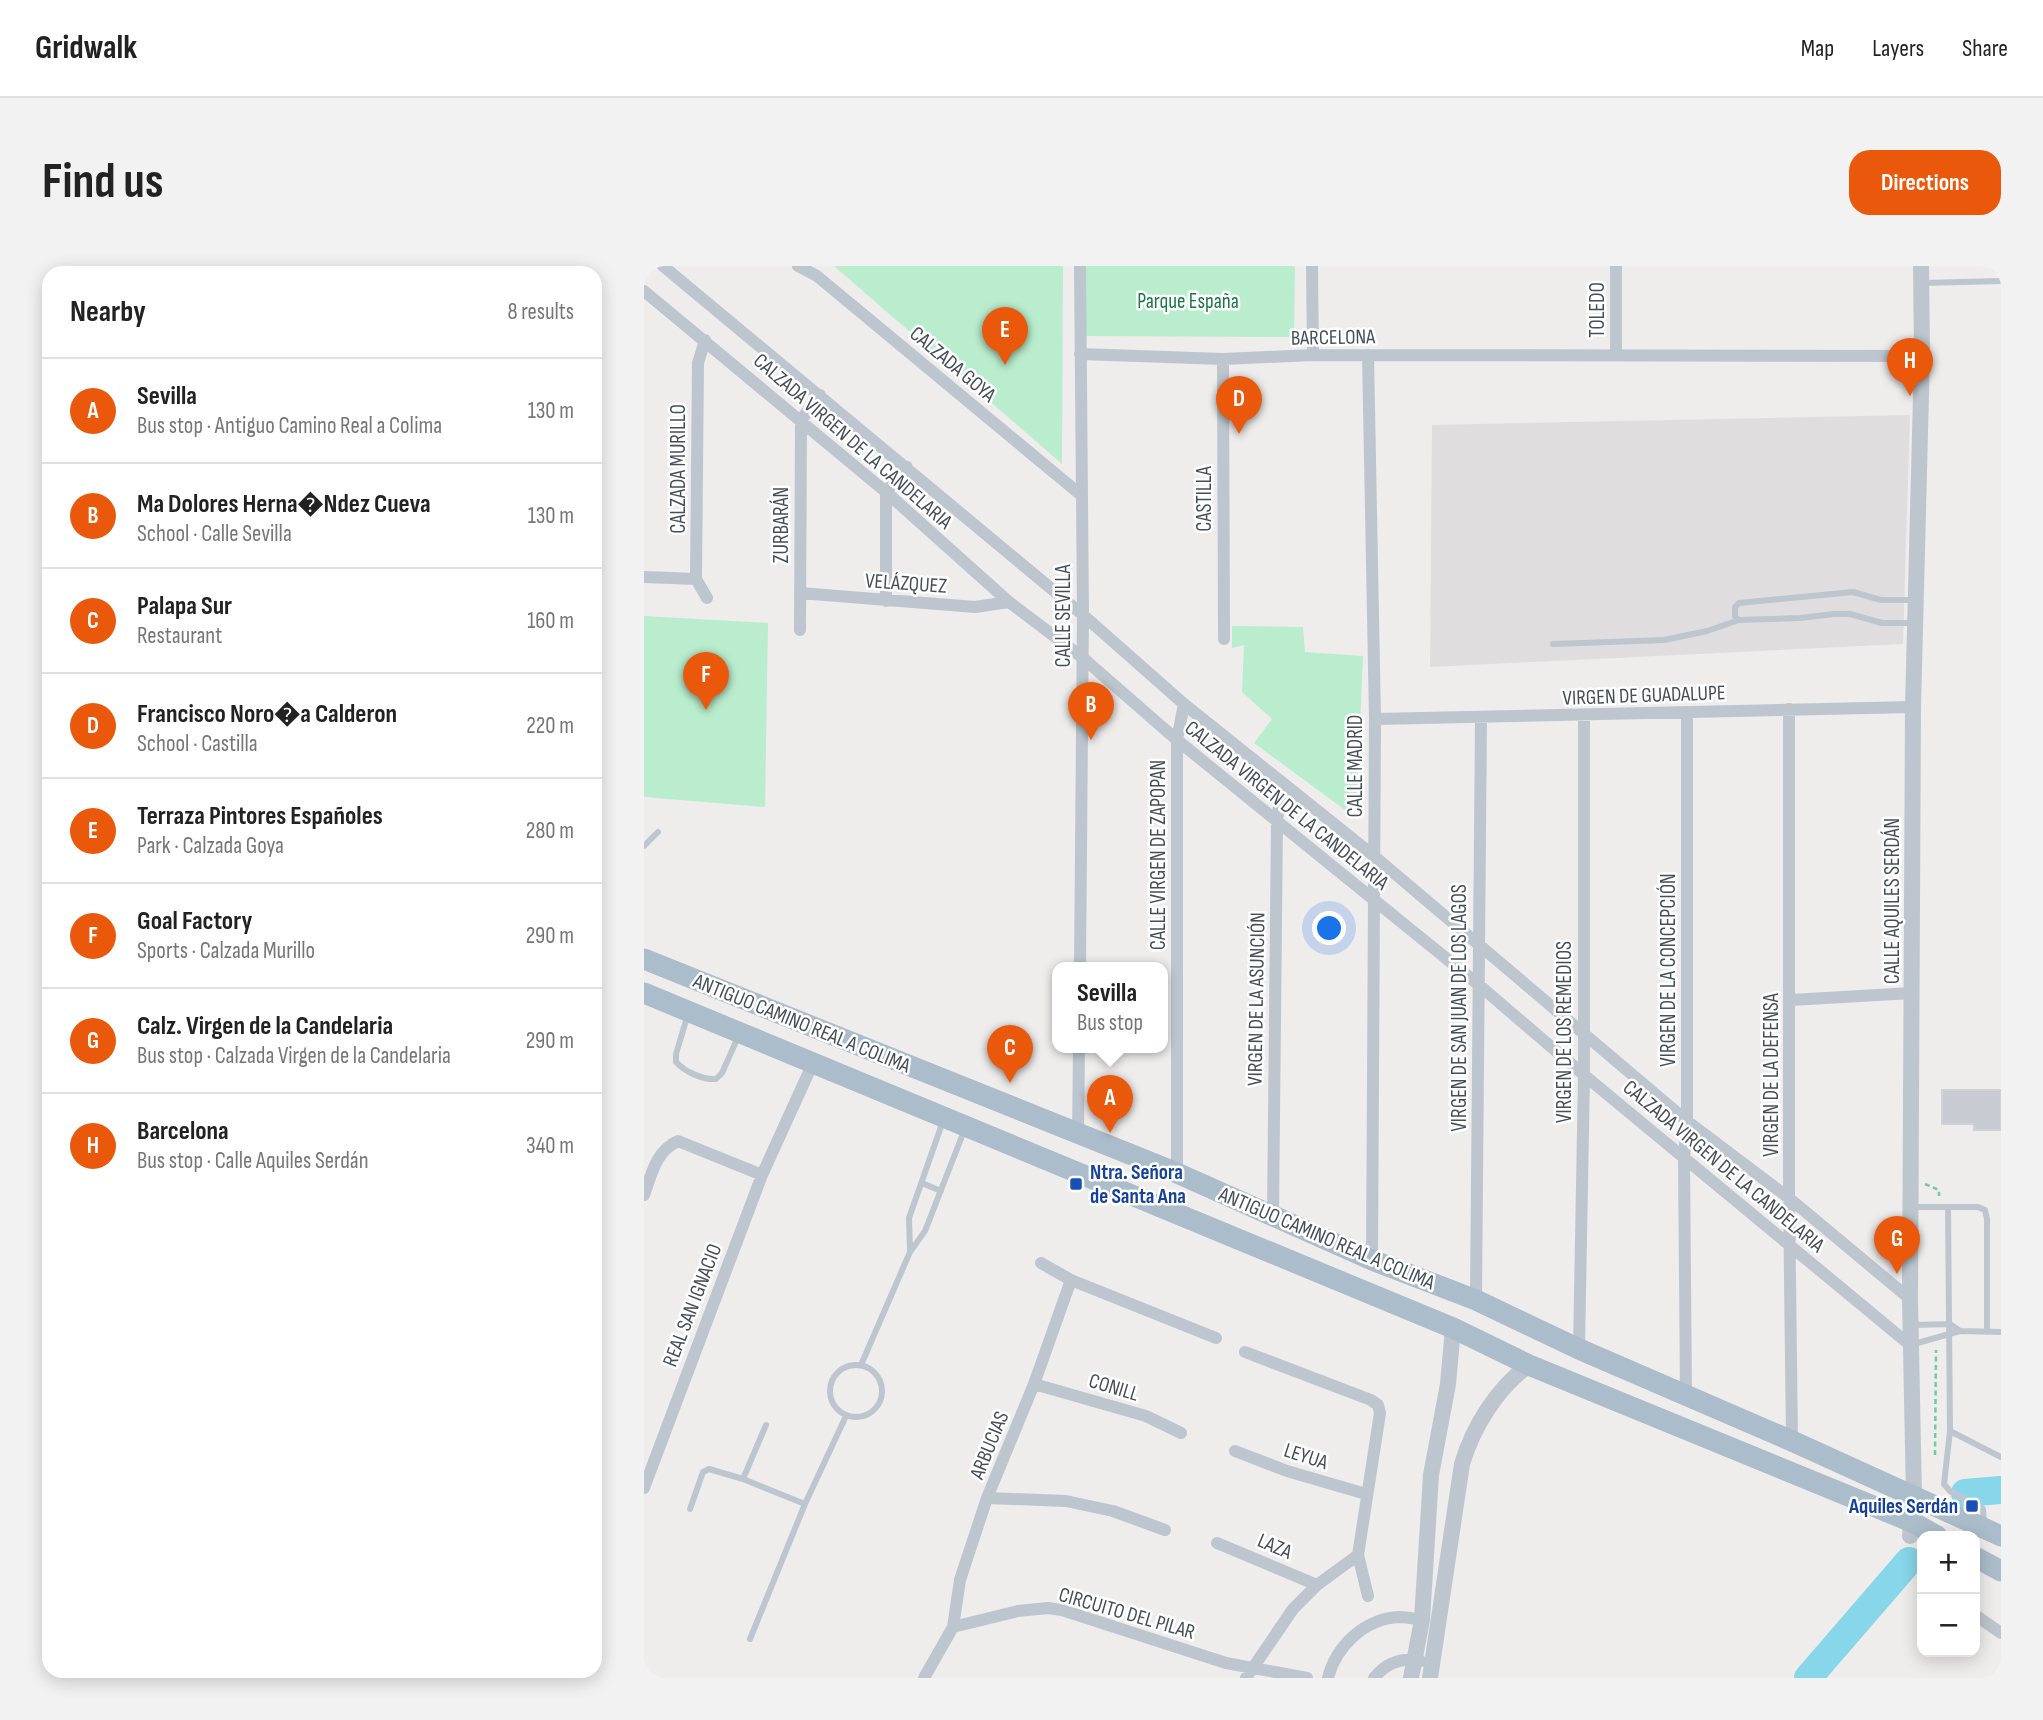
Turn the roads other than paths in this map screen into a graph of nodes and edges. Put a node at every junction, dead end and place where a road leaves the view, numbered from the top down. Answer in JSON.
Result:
{"nodes":[{"id":1,"x":663,"y":266,"type":"edge"},
{"id":2,"x":798,"y":266,"type":"edge"},
{"id":3,"x":1080,"y":266,"type":"edge"},
{"id":4,"x":1312,"y":266,"type":"edge"},
{"id":5,"x":1616,"y":266,"type":"edge"},
{"id":6,"x":1920,"y":266,"type":"edge"},
{"id":7,"x":2001,"y":281,"type":"edge"},
{"id":8,"x":1921,"y":283,"type":"junction"},
{"id":9,"x":644,"y":290,"type":"edge"},
{"id":10,"x":705,"y":340,"type":"junction"},
{"id":11,"x":1080,"y":354,"type":"junction"},
{"id":12,"x":1616,"y":354,"type":"junction"},
{"id":13,"x":1313,"y":355,"type":"junction"},
{"id":14,"x":1368,"y":355,"type":"junction"},
{"id":15,"x":1922,"y":356,"type":"junction"},
{"id":16,"x":1223,"y":359,"type":"junction"},
{"id":17,"x":820,"y":395,"type":"junction"},
{"id":18,"x":801,"y":420,"type":"junction"},
{"id":19,"x":906,"y":467,"type":"junction"},
{"id":20,"x":887,"y":492,"type":"junction"},
{"id":21,"x":1081,"y":495,"type":"junction"},
{"id":22,"x":644,"y":576,"type":"edge"},
{"id":23,"x":696,"y":579,"type":"junction"},
{"id":24,"x":800,"y":593,"type":"junction"},
{"id":25,"x":707,"y":598,"type":"dead end"},
{"id":26,"x":1917,"y":600,"type":"junction"},
{"id":27,"x":886,"y":601,"type":"junction"},
{"id":28,"x":1009,"y":602,"type":"junction"},
{"id":29,"x":1083,"y":615,"type":"junction"},
{"id":30,"x":1739,"y":620,"type":"junction"},
{"id":31,"x":1916,"y":623,"type":"junction"},
{"id":32,"x":800,"y":630,"type":"dead end"},
{"id":33,"x":1224,"y":639,"type":"dead end"},
{"id":34,"x":1553,"y":644,"type":"dead end"},
{"id":35,"x":1083,"y":658,"type":"junction"},
{"id":36,"x":1184,"y":704,"type":"junction"},
{"id":37,"x":1913,"y":707,"type":"junction"},
{"id":38,"x":1789,"y":709,"type":"junction"},
{"id":39,"x":1687,"y":713,"type":"junction"},
{"id":40,"x":1584,"y":716,"type":"junction"},
{"id":41,"x":1480,"y":717,"type":"junction"},
{"id":42,"x":1375,"y":719,"type":"junction"},
{"id":43,"x":1177,"y":740,"type":"junction"},
{"id":44,"x":1282,"y":783,"type":"junction"},
{"id":45,"x":1276,"y":821,"type":"junction"},
{"id":46,"x":658,"y":832,"type":"dead end"},
{"id":47,"x":644,"y":846,"type":"edge"},
{"id":48,"x":1374,"y":856,"type":"junction"},
{"id":49,"x":1374,"y":901,"type":"junction"},
{"id":50,"x":1478,"y":943,"type":"junction"},
{"id":51,"x":644,"y":959,"type":"edge"},
{"id":52,"x":1080,"y":962,"type":"edge"},
{"id":53,"x":1479,"y":985,"type":"junction"},
{"id":54,"x":644,"y":993,"type":"edge"},
{"id":55,"x":1912,"y":993,"type":"junction"},
{"id":56,"x":1791,"y":1000,"type":"junction"},
{"id":57,"x":689,"y":1012,"type":"junction"},
{"id":58,"x":1583,"y":1032,"type":"junction"},
{"id":59,"x":740,"y":1033,"type":"junction"},
{"id":60,"x":1079,"y":1053,"type":"edge"},
{"id":61,"x":813,"y":1063,"type":"junction"},
{"id":62,"x":1584,"y":1075,"type":"junction"},
{"id":63,"x":945,"y":1116,"type":"junction"},
{"id":64,"x":1687,"y":1121,"type":"junction"},
{"id":65,"x":966,"y":1125,"type":"junction"},
{"id":66,"x":1078,"y":1135,"type":"junction"},
{"id":67,"x":1684,"y":1158,"type":"junction"},
{"id":68,"x":1177,"y":1173,"type":"junction"},
{"id":69,"x":762,"y":1175,"type":"junction"},
{"id":70,"x":922,"y":1183,"type":"junction"},
{"id":71,"x":941,"y":1191,"type":"junction"},
{"id":72,"x":644,"y":1195,"type":"edge"},
{"id":73,"x":1789,"y":1198,"type":"junction"},
{"id":74,"x":1911,"y":1207,"type":"junction"},
{"id":75,"x":1948,"y":1207,"type":"junction"},
{"id":76,"x":1273,"y":1215,"type":"junction"},
{"id":77,"x":1789,"y":1245,"type":"junction"},
{"id":78,"x":910,"y":1252,"type":"junction"},
{"id":79,"x":1372,"y":1260,"type":"junction"},
{"id":80,"x":1041,"y":1263,"type":"dead end"},
{"id":81,"x":1071,"y":1280,"type":"junction"},
{"id":82,"x":1910,"y":1298,"type":"junction"},
{"id":83,"x":1476,"y":1300,"type":"junction"},
{"id":84,"x":1950,"y":1324,"type":"junction"},
{"id":85,"x":1910,"y":1325,"type":"junction"},
{"id":86,"x":1453,"y":1328,"type":"junction"},
{"id":87,"x":1960,"y":1331,"type":"junction"},
{"id":88,"x":1987,"y":1332,"type":"junction"},
{"id":89,"x":2001,"y":1332,"type":"edge"},
{"id":90,"x":1950,"y":1335,"type":"junction"},
{"id":91,"x":1216,"y":1338,"type":"dead end"},
{"id":92,"x":1910,"y":1345,"type":"junction"},
{"id":93,"x":1579,"y":1349,"type":"junction"},
{"id":94,"x":1245,"y":1352,"type":"dead end"},
{"id":95,"x":1529,"y":1365,"type":"junction"},
{"id":96,"x":861,"y":1366,"type":"junction"},
{"id":97,"x":1034,"y":1384,"type":"junction"},
{"id":98,"x":1686,"y":1395,"type":"junction"},
{"id":99,"x":846,"y":1416,"type":"junction"},
{"id":100,"x":766,"y":1425,"type":"dead end"},
{"id":101,"x":1950,"y":1431,"type":"junction"},
{"id":102,"x":1181,"y":1433,"type":"dead end"},
{"id":103,"x":1792,"y":1441,"type":"junction"},
{"id":104,"x":1235,"y":1451,"type":"dead end"},
{"id":105,"x":2000,"y":1455,"type":"edge"},
{"id":106,"x":743,"y":1479,"type":"junction"},
{"id":107,"x":644,"y":1489,"type":"edge"},
{"id":108,"x":1366,"y":1494,"type":"junction"},
{"id":109,"x":1914,"y":1496,"type":"junction"},
{"id":110,"x":988,"y":1498,"type":"junction"},
{"id":111,"x":805,"y":1503,"type":"junction"},
{"id":112,"x":690,"y":1509,"type":"dead end"},
{"id":113,"x":1166,"y":1530,"type":"dead end"},
{"id":114,"x":1992,"y":1532,"type":"edge"},
{"id":115,"x":1427,"y":1534,"type":"junction"},
{"id":116,"x":1915,"y":1534,"type":"edge"},
{"id":117,"x":1452,"y":1537,"type":"junction"},
{"id":118,"x":1217,"y":1543,"type":"dead end"},
{"id":119,"x":1358,"y":1555,"type":"junction"},
{"id":120,"x":1980,"y":1560,"type":"edge"},
{"id":121,"x":1980,"y":1565,"type":"edge"},
{"id":122,"x":1999,"y":1570,"type":"edge"},
{"id":123,"x":1317,"y":1585,"type":"junction"},
{"id":124,"x":1368,"y":1596,"type":"dead end"},
{"id":125,"x":1980,"y":1618,"type":"edge"},
{"id":126,"x":1422,"y":1620,"type":"junction"},
{"id":127,"x":953,"y":1627,"type":"junction"},
{"id":128,"x":2001,"y":1633,"type":"edge"},
{"id":129,"x":750,"y":1639,"type":"dead end"},
{"id":130,"x":1414,"y":1659,"type":"junction"},
{"id":131,"x":1431,"y":1671,"type":"edge"},
{"id":132,"x":1249,"y":1673,"type":"edge"},
{"id":133,"x":924,"y":1678,"type":"edge"},
{"id":134,"x":1307,"y":1678,"type":"edge"},
{"id":135,"x":1328,"y":1678,"type":"edge"},
{"id":136,"x":1374,"y":1678,"type":"edge"},
{"id":137,"x":1411,"y":1678,"type":"edge"}],
"edges":[{"from":1,"to":17,"type":"street","name":"CALZADA VIRGEN DE LA CANDELARIA"},
{"from":2,"to":21,"type":"street","name":"CALZADA GOYA"},
{"from":3,"to":11,"type":"street","name":"CALLE SEVILLA"},
{"from":4,"to":13,"type":"street"},
{"from":5,"to":12,"type":"street","name":"TOLEDO"},
{"from":6,"to":8,"type":"street","name":"CALLE AQUILES SERDÁN"},
{"from":7,"to":8,"type":"lane"},
{"from":8,"to":15,"type":"street","name":"CALLE AQUILES SERDÁN"},
{"from":9,"to":10,"type":"street","name":"CALZADA VIRGEN DE LA CANDELARIA"},
{"from":10,"to":18,"type":"street","name":"CALZADA VIRGEN DE LA CANDELARIA"},
{"from":10,"to":23,"type":"street","name":"CALZADA MURILLO"},
{"from":11,"to":16,"type":"street","name":"BARCELONA"},
{"from":11,"to":21,"type":"street","name":"CALLE SEVILLA"},
{"from":12,"to":14,"type":"street","name":"BARCELONA"},
{"from":12,"to":15,"type":"street","name":"BARCELONA"},
{"from":13,"to":14,"type":"street","name":"BARCELONA"},
{"from":13,"to":16,"type":"street","name":"BARCELONA"},
{"from":14,"to":42,"type":"street","name":"CALLE MADRID"},
{"from":15,"to":26,"type":"street","name":"CALLE AQUILES SERDÁN"},
{"from":16,"to":33,"type":"street","name":"CASTILLA"},
{"from":17,"to":18,"type":"street"},
{"from":17,"to":19,"type":"street","name":"CALZADA VIRGEN DE LA CANDELARIA"},
{"from":18,"to":20,"type":"street","name":"CALZADA VIRGEN DE LA CANDELARIA"},
{"from":18,"to":24,"type":"street","name":"ZURBARÁN"},
{"from":19,"to":20,"type":"street"},
{"from":19,"to":29,"type":"street","name":"CALZADA VIRGEN DE LA CANDELARIA"},
{"from":20,"to":27,"type":"street"},
{"from":20,"to":28,"type":"street","name":"CALZADA VIRGEN DE LA CANDELARIA"},
{"from":21,"to":29,"type":"street","name":"CALLE SEVILLA"},
{"from":22,"to":23,"type":"street"},
{"from":23,"to":25,"type":"street"},
{"from":24,"to":27,"type":"street","name":"VELÁZQUEZ"},
{"from":24,"to":32,"type":"street","name":"ZURBARÁN"},
{"from":26,"to":30,"type":"lane"},
{"from":26,"to":31,"type":"street","name":"CALLE AQUILES SERDÁN"},
{"from":27,"to":28,"type":"street","name":"VELÁZQUEZ"},
{"from":28,"to":35,"type":"street","name":"CALZADA VIRGEN DE LA CANDELARIA"},
{"from":29,"to":35,"type":"street","name":"CALLE SEVILLA"},
{"from":29,"to":36,"type":"street","name":"CALZADA VIRGEN DE LA CANDELARIA"},
{"from":30,"to":31,"type":"lane"},
{"from":30,"to":34,"type":"lane"},
{"from":31,"to":37,"type":"street","name":"CALLE AQUILES SERDÁN"},
{"from":35,"to":43,"type":"street","name":"CALZADA VIRGEN DE LA CANDELARIA"},
{"from":35,"to":52,"type":"street","name":"CALLE SEVILLA"},
{"from":36,"to":43,"type":"street","name":"CALLE VIRGEN DE ZAPOPAN"},
{"from":36,"to":44,"type":"street","name":"CALZADA VIRGEN DE LA CANDELARIA"},
{"from":37,"to":38,"type":"street","name":"VIRGEN DE GUADALUPE"},
{"from":37,"to":55,"type":"street","name":"CALLE AQUILES SERDÁN"},
{"from":38,"to":39,"type":"street","name":"VIRGEN DE GUADALUPE"},
{"from":38,"to":56,"type":"street","name":"VIRGEN DE LA DEFENSA"},
{"from":39,"to":40,"type":"street","name":"VIRGEN DE GUADALUPE"},
{"from":39,"to":64,"type":"street","name":"VIRGEN DE LA CONCEPCIÓN"},
{"from":40,"to":41,"type":"street","name":"VIRGEN DE GUADALUPE"},
{"from":40,"to":58,"type":"street","name":"VIRGEN DE LOS REMEDIOS"},
{"from":41,"to":42,"type":"street","name":"VIRGEN DE GUADALUPE"},
{"from":41,"to":50,"type":"street","name":"VIRGEN DE SAN JUAN DE LOS LAGOS"},
{"from":42,"to":48,"type":"street","name":"CALLE MADRID"},
{"from":43,"to":45,"type":"street","name":"CALZADA VIRGEN DE LA CANDELARIA"},
{"from":43,"to":68,"type":"street","name":"CALLE VIRGEN DE ZAPOPAN"},
{"from":44,"to":45,"type":"street","name":"VIRGEN DE LA ASUNCIÓN"},
{"from":44,"to":48,"type":"street","name":"CALZADA VIRGEN DE LA CANDELARIA"},
{"from":45,"to":49,"type":"street","name":"CALZADA VIRGEN DE LA CANDELARIA"},
{"from":45,"to":76,"type":"street","name":"VIRGEN DE LA ASUNCIÓN"},
{"from":46,"to":47,"type":"lane"},
{"from":48,"to":49,"type":"street","name":"CALLE MADRID"},
{"from":48,"to":50,"type":"street","name":"CALZADA VIRGEN DE LA CANDELARIA"},
{"from":49,"to":53,"type":"street","name":"CALZADA VIRGEN DE LA CANDELARIA"},
{"from":49,"to":79,"type":"street","name":"CALLE MADRID"},
{"from":50,"to":53,"type":"street","name":"VIRGEN DE SAN JUAN DE LOS LAGOS"},
{"from":50,"to":58,"type":"street","name":"CALZADA VIRGEN DE LA CANDELARIA"},
{"from":51,"to":66,"type":"main road","name":"ANTIGUO CAMINO REAL A COLIMA"},
{"from":53,"to":62,"type":"street","name":"CALZADA VIRGEN DE LA CANDELARIA"},
{"from":53,"to":83,"type":"street","name":"VIRGEN DE SAN JUAN DE LOS LAGOS"},
{"from":54,"to":57,"type":"main road","name":"ANTIGUO CAMINO REAL A COLIMA"},
{"from":55,"to":56,"type":"street"},
{"from":55,"to":74,"type":"street","name":"CALLE AQUILES SERDÁN"},
{"from":56,"to":73,"type":"street","name":"VIRGEN DE LA DEFENSA"},
{"from":57,"to":59,"type":"main road","name":"ANTIGUO CAMINO REAL A COLIMA"},
{"from":57,"to":59,"type":"lane"},
{"from":58,"to":62,"type":"street","name":"VIRGEN DE LOS REMEDIOS"},
{"from":58,"to":64,"type":"street","name":"CALZADA VIRGEN DE LA CANDELARIA"},
{"from":59,"to":61,"type":"main road","name":"ANTIGUO CAMINO REAL A COLIMA"},
{"from":60,"to":66,"type":"street"},
{"from":61,"to":63,"type":"main road","name":"ANTIGUO CAMINO REAL A COLIMA"},
{"from":61,"to":69,"type":"street","name":"REAL SAN IGNACIO"},
{"from":62,"to":67,"type":"street","name":"CALZADA VIRGEN DE LA CANDELARIA"},
{"from":62,"to":93,"type":"street","name":"VIRGEN DE LOS REMEDIOS"},
{"from":63,"to":65,"type":"main road","name":"ANTIGUO CAMINO REAL A COLIMA"},
{"from":63,"to":70,"type":"lane"},
{"from":64,"to":67,"type":"street","name":"VIRGEN DE LA CONCEPCIÓN"},
{"from":64,"to":73,"type":"street","name":"CALZADA VIRGEN DE LA CANDELARIA"},
{"from":65,"to":71,"type":"lane"},
{"from":65,"to":86,"type":"main road","name":"ANTIGUO CAMINO REAL A COLIMA"},
{"from":66,"to":68,"type":"main road","name":"ANTIGUO CAMINO REAL A COLIMA"},
{"from":67,"to":77,"type":"street","name":"CALZADA VIRGEN DE LA CANDELARIA"},
{"from":67,"to":98,"type":"street","name":"VIRGEN DE LA CONCEPCIÓN"},
{"from":68,"to":76,"type":"main road","name":"ANTIGUO CAMINO REAL A COLIMA"},
{"from":69,"to":72,"type":"street"},
{"from":69,"to":107,"type":"street","name":"REAL SAN IGNACIO"},
{"from":70,"to":71,"type":"lane"},
{"from":70,"to":78,"type":"lane"},
{"from":71,"to":78,"type":"lane"},
{"from":73,"to":77,"type":"street","name":"VIRGEN DE LA DEFENSA"},
{"from":73,"to":82,"type":"street","name":"CALZADA VIRGEN DE LA CANDELARIA"},
{"from":74,"to":75,"type":"lane"},
{"from":74,"to":82,"type":"street","name":"CALLE AQUILES SERDÁN"},
{"from":75,"to":84,"type":"lane"},
{"from":75,"to":88,"type":"lane"},
{"from":76,"to":79,"type":"main road","name":"ANTIGUO CAMINO REAL A COLIMA"},
{"from":77,"to":92,"type":"street","name":"CALZADA VIRGEN DE LA CANDELARIA"},
{"from":77,"to":103,"type":"street","name":"VIRGEN DE LA DEFENSA"},
{"from":78,"to":96,"type":"lane"},
{"from":79,"to":83,"type":"main road","name":"ANTIGUO CAMINO REAL A COLIMA"},
{"from":80,"to":81,"type":"street"},
{"from":81,"to":91,"type":"street"},
{"from":81,"to":97,"type":"street","name":"ARBUCIAS"},
{"from":82,"to":85,"type":"street","name":"CALLE AQUILES SERDÁN"},
{"from":83,"to":93,"type":"main road","name":"ANTIGUO CAMINO REAL A COLIMA"},
{"from":84,"to":85,"type":"lane"},
{"from":84,"to":87,"type":"lane"},
{"from":84,"to":90,"type":"lane"},
{"from":85,"to":92,"type":"street","name":"CALLE AQUILES SERDÁN"},
{"from":86,"to":95,"type":"main road","name":"ANTIGUO CAMINO REAL A COLIMA"},
{"from":86,"to":115,"type":"street"},
{"from":87,"to":88,"type":"lane"},
{"from":87,"to":90,"type":"lane"},
{"from":88,"to":89,"type":"lane"},
{"from":90,"to":92,"type":"lane"},
{"from":90,"to":101,"type":"lane"},
{"from":92,"to":109,"type":"street","name":"CALLE AQUILES SERDÁN"},
{"from":93,"to":98,"type":"main road","name":"ANTIGUO CAMINO REAL A COLIMA"},
{"from":94,"to":108,"type":"street"},
{"from":95,"to":116,"type":"main road","name":"ANTIGUO CAMINO REAL A COLIMA"},
{"from":95,"to":117,"type":"street"},
{"from":96,"to":99,"type":"lane"},
{"from":96,"to":99,"type":"lane"},
{"from":97,"to":102,"type":"street","name":"CONILL"},
{"from":97,"to":110,"type":"street","name":"ARBUCIAS"},
{"from":98,"to":103,"type":"main road","name":"ANTIGUO CAMINO REAL A COLIMA"},
{"from":99,"to":111,"type":"lane"},
{"from":100,"to":106,"type":"lane"},
{"from":101,"to":105,"type":"lane"},
{"from":101,"to":114,"type":"lane"},
{"from":103,"to":109,"type":"main road","name":"ANTIGUO CAMINO REAL A COLIMA"},
{"from":104,"to":108,"type":"street","name":"LEYUA"},
{"from":106,"to":111,"type":"lane"},
{"from":106,"to":112,"type":"lane"},
{"from":108,"to":119,"type":"street"},
{"from":109,"to":114,"type":"main road","name":"ANTIGUO CAMINO REAL A COLIMA"},
{"from":109,"to":116,"type":"street","name":"CALLE AQUILES SERDÁN"},
{"from":110,"to":113,"type":"street"},
{"from":110,"to":127,"type":"street","name":"ARBUCIAS"},
{"from":111,"to":129,"type":"lane"},
{"from":115,"to":117,"type":"street"},
{"from":115,"to":126,"type":"street"},
{"from":117,"to":131,"type":"street"},
{"from":118,"to":123,"type":"street","name":"LAZA"},
{"from":119,"to":123,"type":"street"},
{"from":119,"to":124,"type":"street"},
{"from":120,"to":122,"type":"main road"},
{"from":121,"to":122,"type":"main road"},
{"from":123,"to":132,"type":"street"},
{"from":125,"to":128,"type":"street"},
{"from":126,"to":130,"type":"street"},
{"from":126,"to":135,"type":"street"},
{"from":127,"to":132,"type":"street","name":"CIRCUITO DEL PILAR"},
{"from":127,"to":133,"type":"street"},
{"from":130,"to":131,"type":"street"},
{"from":130,"to":136,"type":"street"},
{"from":130,"to":137,"type":"street"},
{"from":132,"to":134,"type":"street","name":"CIRCUITO DEL PILAR"}]}
